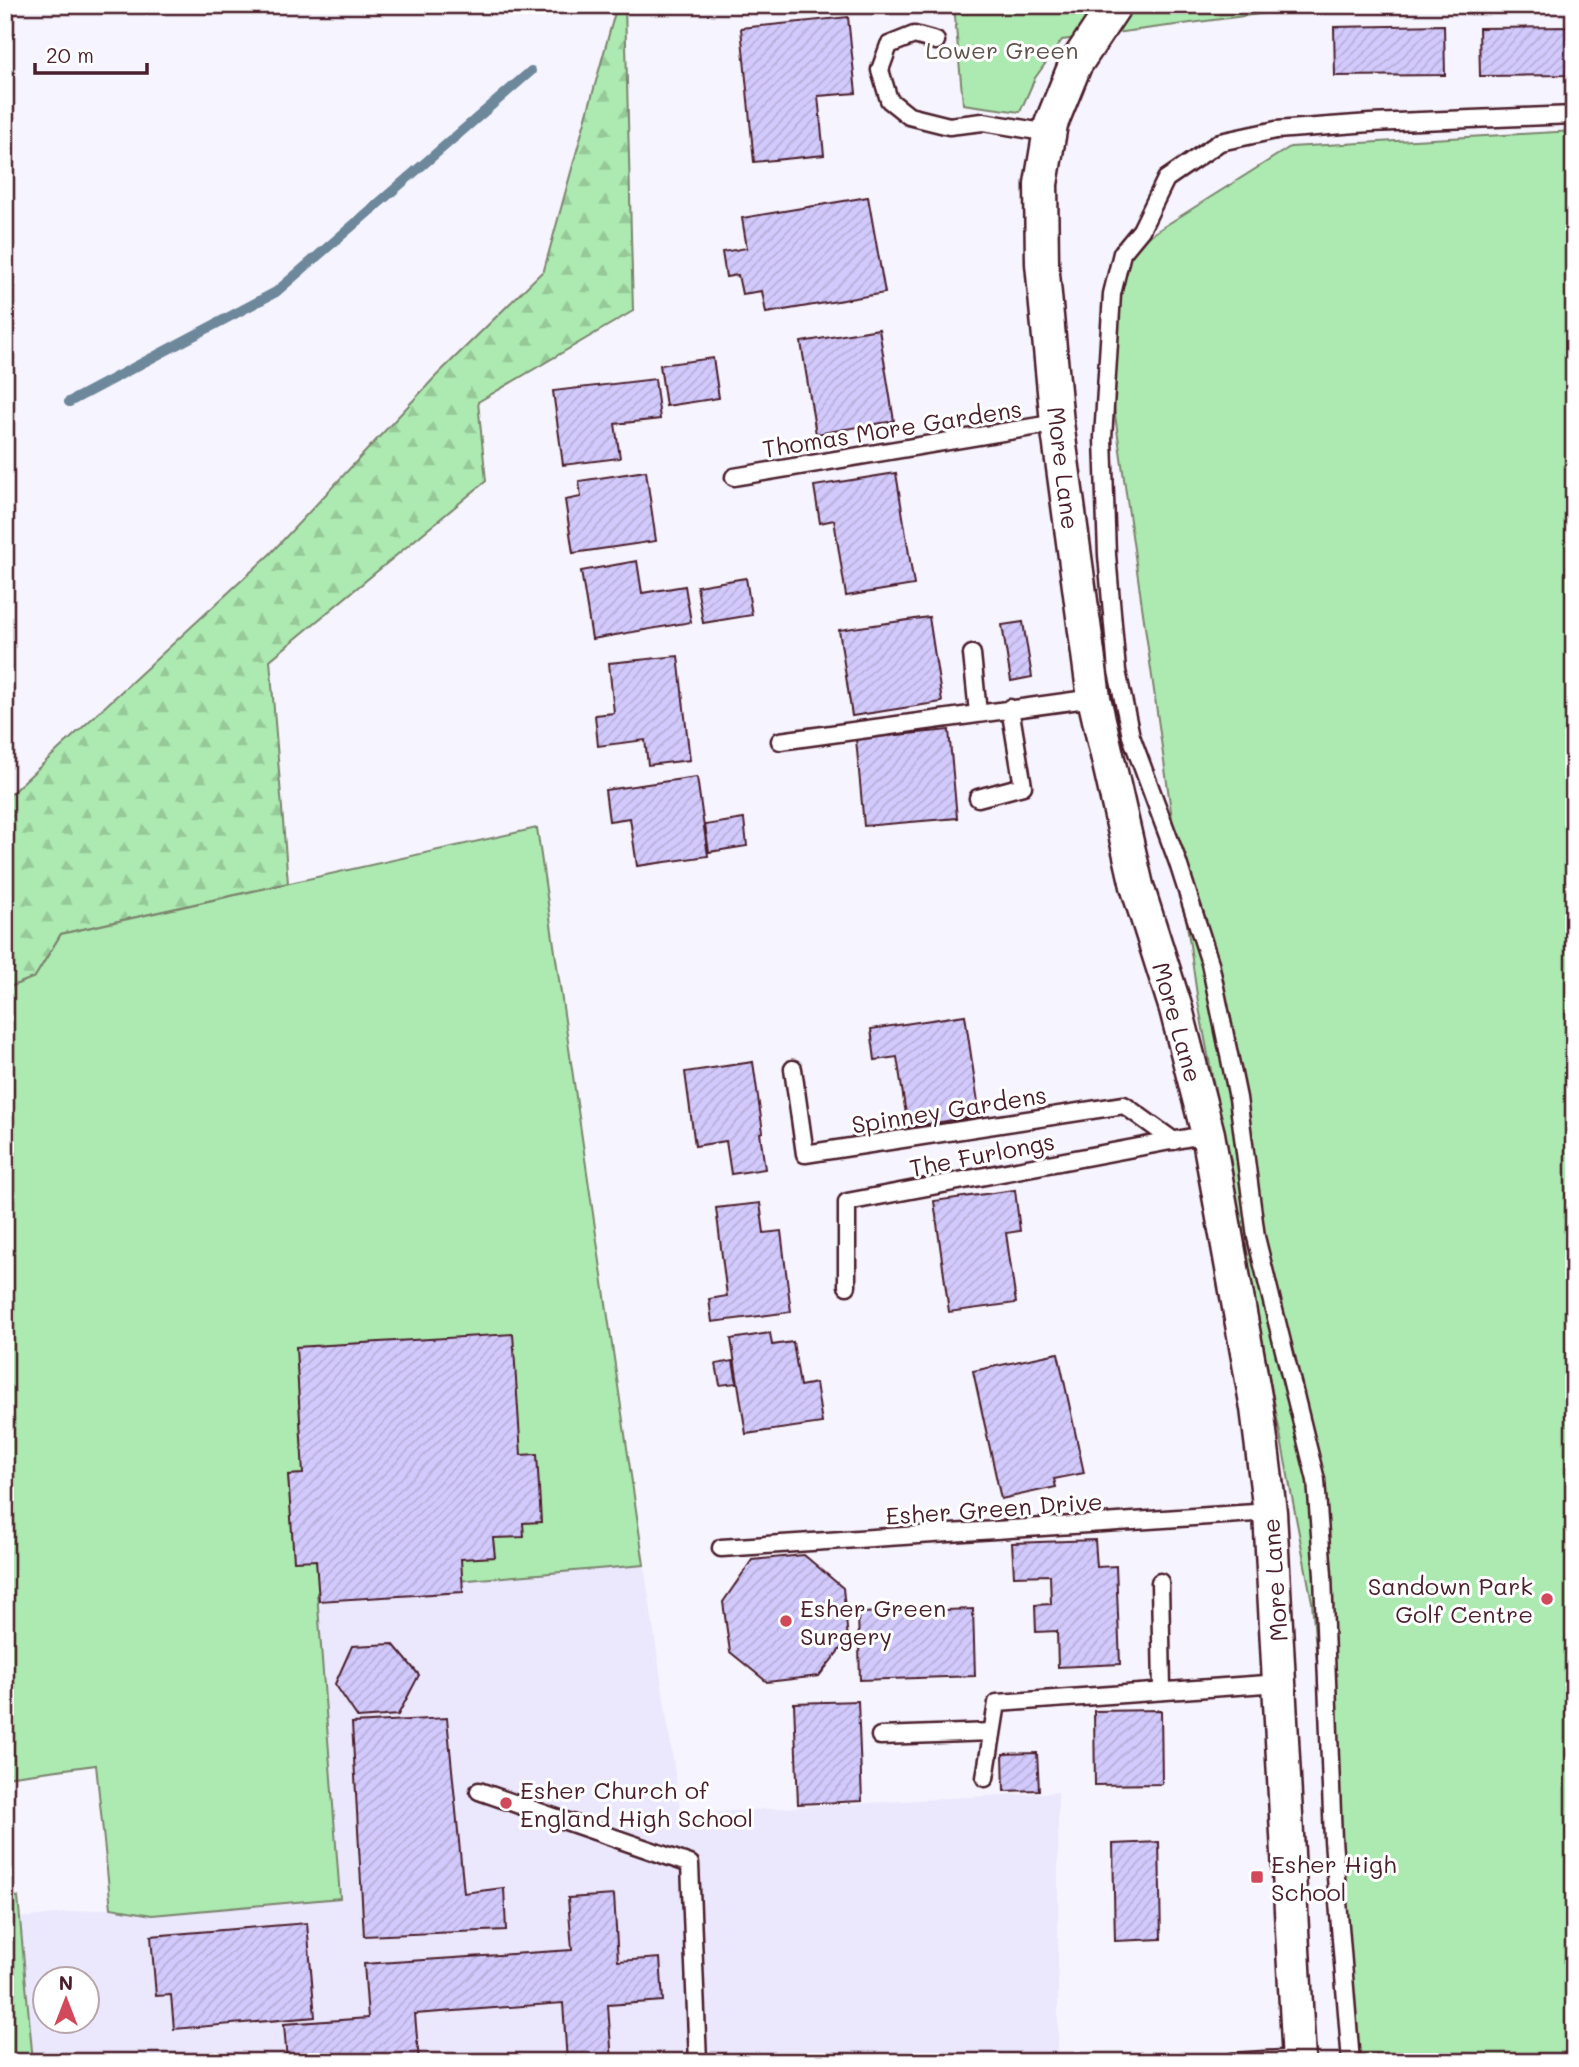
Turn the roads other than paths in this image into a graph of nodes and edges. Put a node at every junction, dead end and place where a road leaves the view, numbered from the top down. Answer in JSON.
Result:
{"nodes":[{"id":1,"x":1115,"y":5,"type":"edge"},
{"id":2,"x":936,"y":41,"type":"dead end"},
{"id":3,"x":1574,"y":115,"type":"edge"},
{"id":4,"x":1049,"y":133,"type":"junction"},
{"id":5,"x":1057,"y":423,"type":"junction"},
{"id":6,"x":734,"y":477,"type":"dead end"},
{"id":7,"x":972,"y":654,"type":"dead end"},
{"id":8,"x":1094,"y":698,"type":"junction"},
{"id":9,"x":1010,"y":708,"type":"junction"},
{"id":10,"x":978,"y":713,"type":"junction"},
{"id":11,"x":780,"y":741,"type":"dead end"},
{"id":12,"x":978,"y":798,"type":"dead end"},
{"id":13,"x":793,"y":1069,"type":"dead end"},
{"id":14,"x":1208,"y":1134,"type":"junction"},
{"id":15,"x":1174,"y":1141,"type":"junction"},
{"id":16,"x":847,"y":1286,"type":"dead end"},
{"id":17,"x":1270,"y":1512,"type":"junction"},
{"id":18,"x":721,"y":1548,"type":"dead end"},
{"id":19,"x":1160,"y":1582,"type":"dead end"},
{"id":20,"x":1280,"y":1683,"type":"junction"},
{"id":21,"x":1162,"y":1690,"type":"junction"},
{"id":22,"x":992,"y":1732,"type":"junction"},
{"id":23,"x":880,"y":1737,"type":"dead end"},
{"id":24,"x":985,"y":1778,"type":"dead end"},
{"id":25,"x":479,"y":1791,"type":"dead end"},
{"id":26,"x":1299,"y":2060,"type":"edge"},
{"id":27,"x":698,"y":2062,"type":"edge"},
{"id":28,"x":1232,"y":2062,"type":"edge"},
{"id":29,"x":1351,"y":2062,"type":"edge"}],
"edges":[{"from":1,"to":4,"type":"street","name":"More Lane"},
{"from":2,"to":4,"type":"lane"},
{"from":3,"to":29,"type":"lane"},
{"from":4,"to":5,"type":"street","name":"More Lane"},
{"from":5,"to":6,"type":"lane","name":"Thomas More Gardens"},
{"from":5,"to":8,"type":"street","name":"More Lane"},
{"from":7,"to":10,"type":"lane"},
{"from":8,"to":9,"type":"lane"},
{"from":8,"to":14,"type":"street","name":"More Lane"},
{"from":9,"to":10,"type":"lane"},
{"from":9,"to":12,"type":"lane"},
{"from":10,"to":11,"type":"lane"},
{"from":13,"to":15,"type":"lane","name":"Spinney Gardens"},
{"from":14,"to":15,"type":"lane","name":"The Furlongs"},
{"from":14,"to":17,"type":"street","name":"More Lane"},
{"from":15,"to":16,"type":"lane","name":"The Furlongs"},
{"from":17,"to":18,"type":"lane","name":"Esher Green Drive"},
{"from":17,"to":20,"type":"street","name":"More Lane"},
{"from":19,"to":21,"type":"lane"},
{"from":20,"to":21,"type":"lane"},
{"from":20,"to":26,"type":"street","name":"More Lane"},
{"from":21,"to":22,"type":"lane"},
{"from":22,"to":23,"type":"lane"},
{"from":22,"to":24,"type":"lane"},
{"from":25,"to":27,"type":"lane"},
{"from":26,"to":28,"type":"lane"}]}
